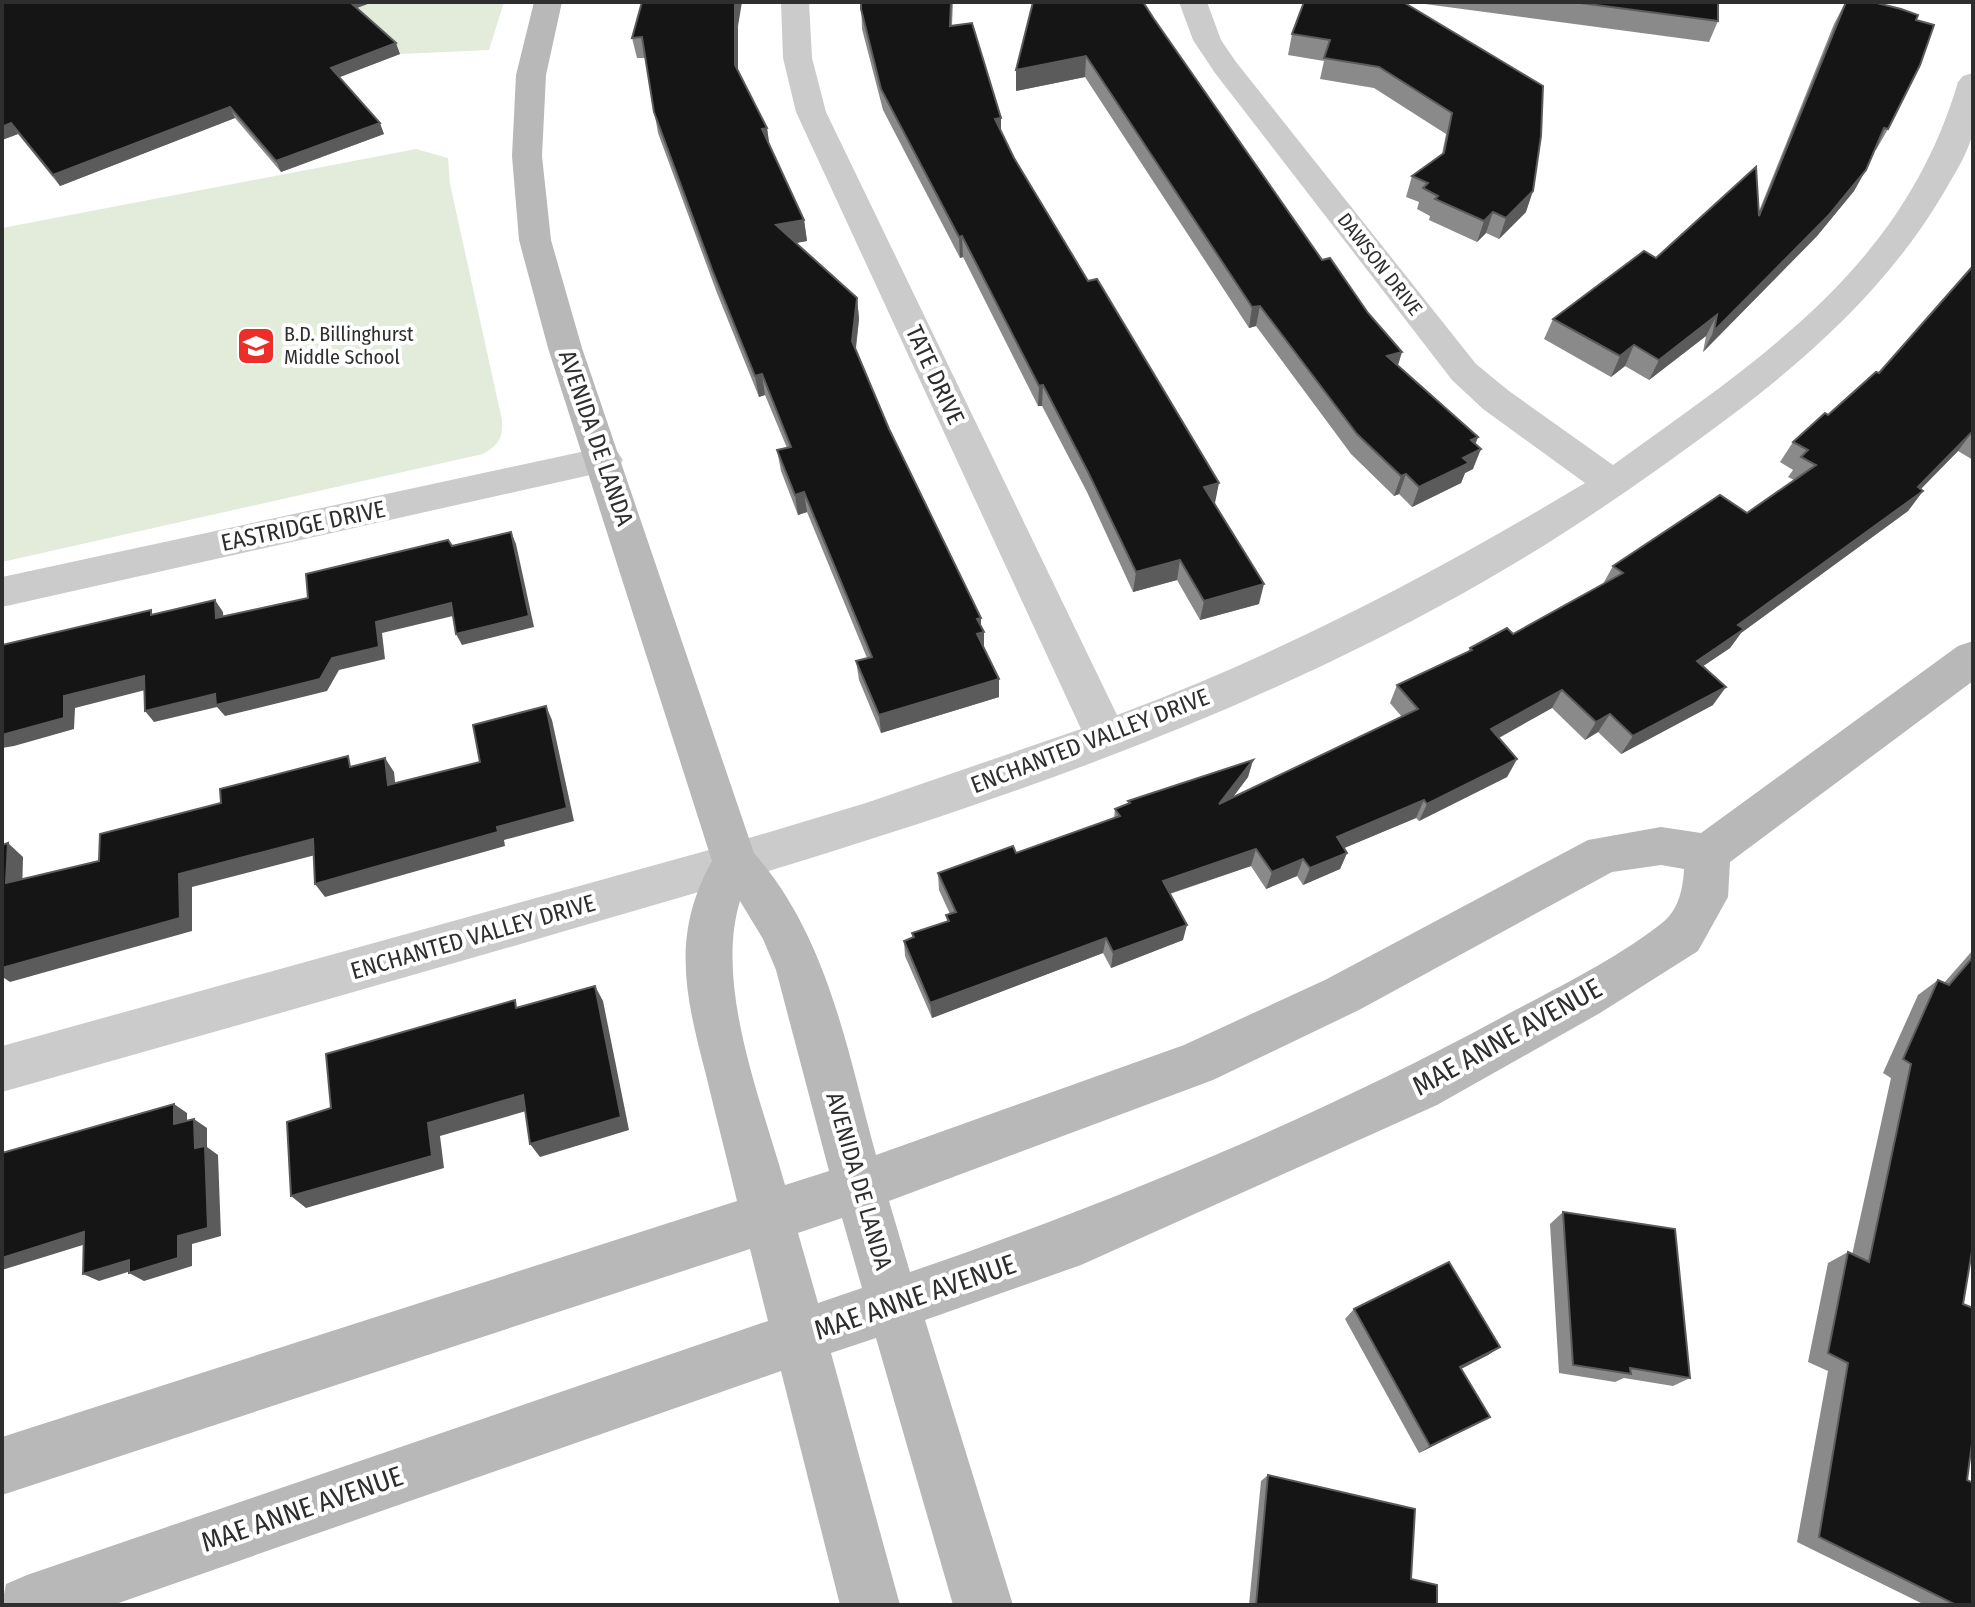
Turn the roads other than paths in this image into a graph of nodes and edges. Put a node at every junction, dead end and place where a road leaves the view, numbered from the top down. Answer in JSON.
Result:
{"nodes":[{"id":1,"x":548,"y":2,"type":"edge"},
{"id":2,"x":795,"y":2,"type":"edge"},
{"id":3,"x":1193,"y":2,"type":"edge"},
{"id":4,"x":1973,"y":82,"type":"edge"},
{"id":5,"x":604,"y":460,"type":"junction"},
{"id":6,"x":1613,"y":484,"type":"junction"},
{"id":7,"x":2,"y":592,"type":"edge"},
{"id":8,"x":1973,"y":657,"type":"edge"},
{"id":9,"x":1107,"y":739,"type":"junction"},
{"id":10,"x":1708,"y":853,"type":"junction"},
{"id":11,"x":735,"y":863,"type":"junction"},
{"id":12,"x":2,"y":1069,"type":"edge"},
{"id":13,"x":859,"y":1187,"type":"junction"},
{"id":14,"x":767,"y":1216,"type":"junction"},
{"id":15,"x":895,"y":1305,"type":"junction"},
{"id":16,"x":799,"y":1337,"type":"junction"},
{"id":17,"x":2,"y":1466,"type":"edge"},
{"id":18,"x":27,"y":1605,"type":"edge"},
{"id":19,"x":870,"y":1605,"type":"edge"},
{"id":20,"x":983,"y":1605,"type":"edge"}],
"edges":[{"from":1,"to":5,"type":"main road","name":"AVENIDA DE LANDA"},
{"from":2,"to":9,"type":"street","name":"TATE DRIVE"},
{"from":3,"to":6,"type":"street","name":"DAWSON DRIVE"},
{"from":4,"to":6,"type":"street","name":"ENCHANTED VALLEY DRIVE"},
{"from":5,"to":7,"type":"street","name":"EASTRIDGE DRIVE"},
{"from":5,"to":11,"type":"main road","name":"AVENIDA DE LANDA"},
{"from":6,"to":9,"type":"street","name":"ENCHANTED VALLEY DRIVE"},
{"from":8,"to":10,"type":"main road"},
{"from":9,"to":11,"type":"street","name":"ENCHANTED VALLEY DRIVE"},
{"from":10,"to":13,"type":"main road"},
{"from":10,"to":15,"type":"main road","name":"MAE ANNE AVENUE"},
{"from":11,"to":12,"type":"street","name":"ENCHANTED VALLEY DRIVE"},
{"from":11,"to":13,"type":"main road","name":"AVENIDA DE LANDA"},
{"from":11,"to":14,"type":"main road"},
{"from":13,"to":14,"type":"main road"},
{"from":13,"to":15,"type":"main road","name":"AVENIDA DE LANDA"},
{"from":14,"to":16,"type":"main road"},
{"from":14,"to":17,"type":"main road"},
{"from":15,"to":16,"type":"main road","name":"MAE ANNE AVENUE"},
{"from":15,"to":20,"type":"main road","name":"AVENIDA DE LANDA"},
{"from":16,"to":18,"type":"main road","name":"MAE ANNE AVENUE"},
{"from":16,"to":19,"type":"main road"}]}
